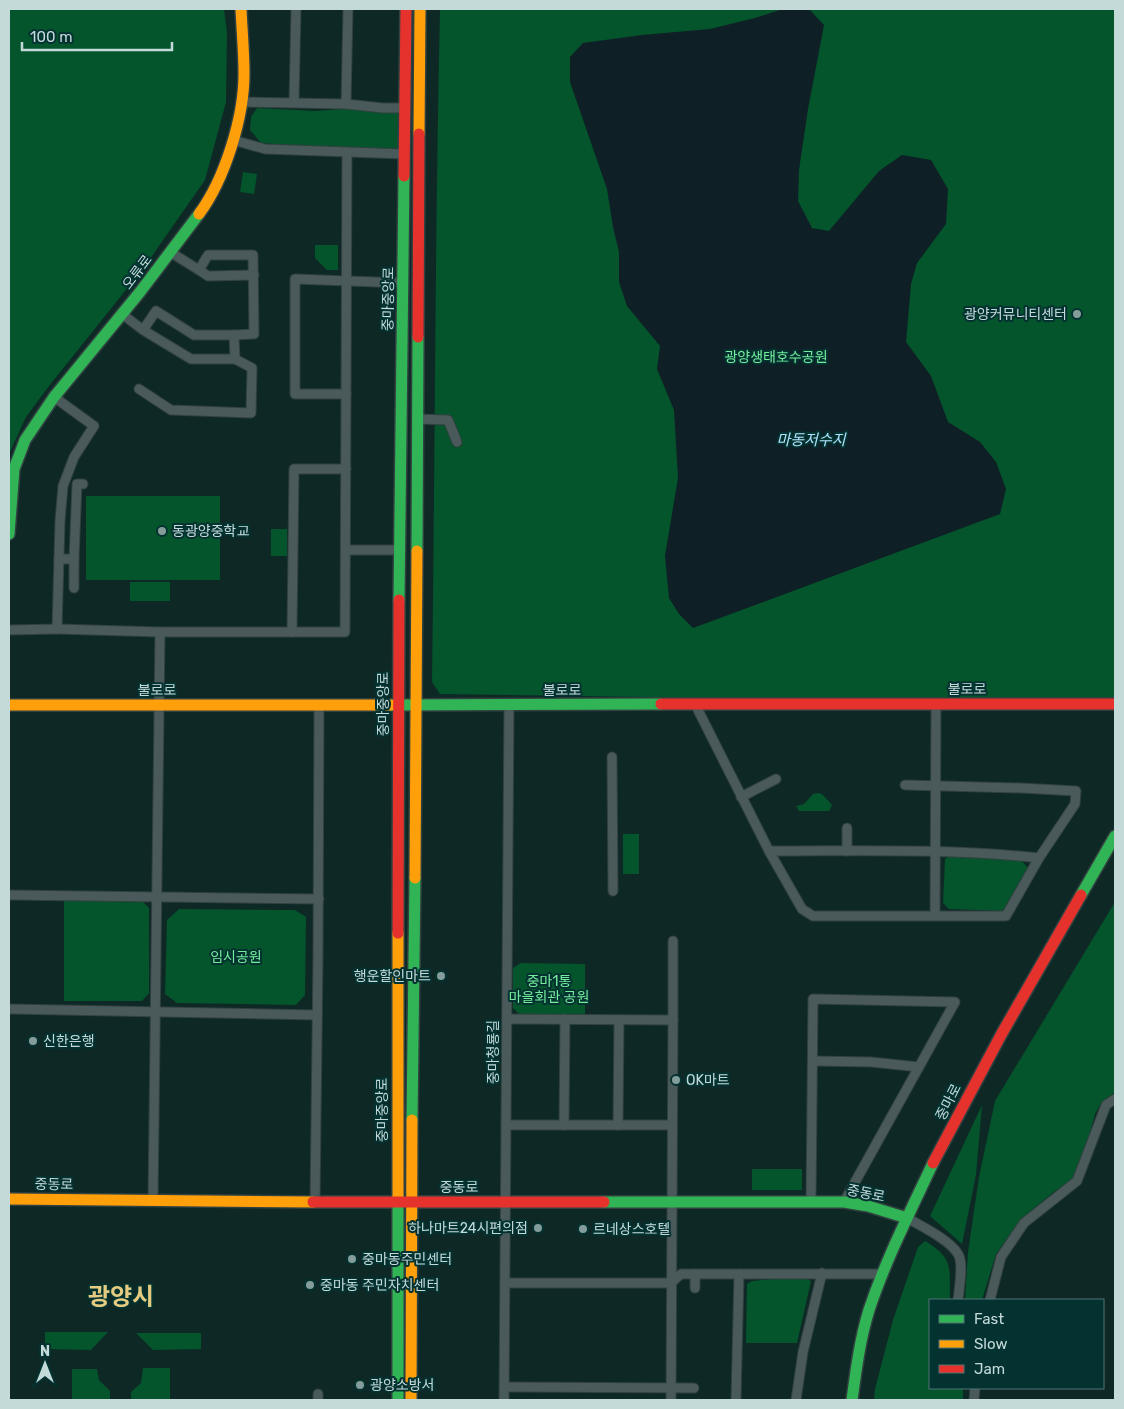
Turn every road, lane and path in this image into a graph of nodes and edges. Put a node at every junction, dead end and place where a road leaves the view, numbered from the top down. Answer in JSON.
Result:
{"nodes":[{"id":1,"x":242,"y":9,"type":"edge"},
{"id":2,"x":296,"y":9,"type":"edge"},
{"id":3,"x":348,"y":9,"type":"edge"},
{"id":4,"x":406,"y":9,"type":"edge"},
{"id":5,"x":420,"y":9,"type":"edge"},
{"id":6,"x":242,"y":102,"type":"junction"},
{"id":7,"x":294,"y":102,"type":"junction"},
{"id":8,"x":346,"y":104,"type":"junction"},
{"id":9,"x":405,"y":108,"type":"junction"},
{"id":10,"x":233,"y":140,"type":"junction"},
{"id":11,"x":347,"y":152,"type":"junction"},
{"id":12,"x":404,"y":154,"type":"junction"},
{"id":13,"x":170,"y":252,"type":"junction"},
{"id":14,"x":199,"y":270,"type":"junction"},
{"id":15,"x":254,"y":275,"type":"junction"},
{"id":16,"x":347,"y":280,"type":"junction"},
{"id":17,"x":403,"y":282,"type":"junction"},
{"id":18,"x":122,"y":314,"type":"junction"},
{"id":19,"x":143,"y":330,"type":"junction"},
{"id":20,"x":234,"y":335,"type":"junction"},
{"id":21,"x":235,"y":359,"type":"junction"},
{"id":22,"x":139,"y":389,"type":"dead end"},
{"id":23,"x":346,"y":394,"type":"junction"},
{"id":24,"x":54,"y":397,"type":"junction"},
{"id":25,"x":418,"y":419,"type":"junction"},
{"id":26,"x":457,"y":442,"type":"dead end"},
{"id":27,"x":11,"y":469,"type":"edge"},
{"id":28,"x":346,"y":469,"type":"junction"},
{"id":29,"x":83,"y":484,"type":"dead end"},
{"id":30,"x":9,"y":534,"type":"edge"},
{"id":31,"x":346,"y":550,"type":"junction"},
{"id":32,"x":400,"y":550,"type":"junction"},
{"id":33,"x":59,"y":560,"type":"junction"},
{"id":34,"x":74,"y":560,"type":"junction"},
{"id":35,"x":74,"y":588,"type":"dead end"},
{"id":36,"x":57,"y":629,"type":"junction"},
{"id":37,"x":9,"y":630,"type":"edge"},
{"id":38,"x":160,"y":632,"type":"junction"},
{"id":39,"x":292,"y":632,"type":"junction"},
{"id":40,"x":695,"y":704,"type":"junction"},
{"id":41,"x":936,"y":704,"type":"junction"},
{"id":42,"x":1115,"y":704,"type":"edge"},
{"id":43,"x":9,"y":705,"type":"edge"},
{"id":44,"x":160,"y":705,"type":"junction"},
{"id":45,"x":319,"y":705,"type":"junction"},
{"id":46,"x":398,"y":705,"type":"junction"},
{"id":47,"x":415,"y":705,"type":"junction"},
{"id":48,"x":509,"y":705,"type":"junction"},
{"id":49,"x":612,"y":757,"type":"dead end"},
{"id":50,"x":776,"y":779,"type":"dead end"},
{"id":51,"x":905,"y":785,"type":"dead end"},
{"id":52,"x":936,"y":785,"type":"junction"},
{"id":53,"x":741,"y":798,"type":"junction"},
{"id":54,"x":847,"y":828,"type":"dead end"},
{"id":55,"x":1115,"y":836,"type":"edge"},
{"id":56,"x":936,"y":850,"type":"junction"},
{"id":57,"x":769,"y":851,"type":"junction"},
{"id":58,"x":847,"y":851,"type":"junction"},
{"id":59,"x":1039,"y":858,"type":"junction"},
{"id":60,"x":613,"y":892,"type":"dead end"},
{"id":61,"x":9,"y":895,"type":"edge"},
{"id":62,"x":156,"y":897,"type":"junction"},
{"id":63,"x":319,"y":900,"type":"junction"},
{"id":64,"x":935,"y":915,"type":"junction"},
{"id":65,"x":673,"y":941,"type":"dead end"},
{"id":66,"x":9,"y":1009,"type":"edge"},
{"id":67,"x":156,"y":1011,"type":"junction"},
{"id":68,"x":317,"y":1014,"type":"junction"},
{"id":69,"x":507,"y":1019,"type":"junction"},
{"id":70,"x":565,"y":1019,"type":"junction"},
{"id":71,"x":619,"y":1020,"type":"junction"},
{"id":72,"x":673,"y":1020,"type":"junction"},
{"id":73,"x":813,"y":1061,"type":"junction"},
{"id":74,"x":919,"y":1068,"type":"junction"},
{"id":75,"x":1115,"y":1099,"type":"edge"},
{"id":76,"x":506,"y":1125,"type":"junction"},
{"id":77,"x":564,"y":1125,"type":"junction"},
{"id":78,"x":618,"y":1125,"type":"junction"},
{"id":79,"x":672,"y":1125,"type":"junction"},
{"id":80,"x":9,"y":1199,"type":"edge"},
{"id":81,"x":153,"y":1201,"type":"junction"},
{"id":82,"x":315,"y":1202,"type":"junction"},
{"id":83,"x":397,"y":1202,"type":"junction"},
{"id":84,"x":411,"y":1202,"type":"junction"},
{"id":85,"x":505,"y":1202,"type":"junction"},
{"id":86,"x":672,"y":1202,"type":"junction"},
{"id":87,"x":811,"y":1202,"type":"junction"},
{"id":88,"x":844,"y":1202,"type":"junction"},
{"id":89,"x":907,"y":1218,"type":"junction"},
{"id":90,"x":822,"y":1273,"type":"junction"},
{"id":91,"x":694,"y":1274,"type":"junction"},
{"id":92,"x":739,"y":1274,"type":"junction"},
{"id":93,"x":882,"y":1274,"type":"junction"},
{"id":94,"x":505,"y":1282,"type":"junction"},
{"id":95,"x":671,"y":1283,"type":"junction"},
{"id":96,"x":694,"y":1288,"type":"dead end"},
{"id":97,"x":958,"y":1299,"type":"edge"},
{"id":98,"x":990,"y":1299,"type":"edge"},
{"id":99,"x":505,"y":1387,"type":"junction"},
{"id":100,"x":671,"y":1388,"type":"junction"},
{"id":101,"x":694,"y":1388,"type":"dead end"},
{"id":102,"x":398,"y":1400,"type":"edge"},
{"id":103,"x":411,"y":1400,"type":"edge"},
{"id":104,"x":504,"y":1400,"type":"edge"},
{"id":105,"x":671,"y":1400,"type":"edge"},
{"id":106,"x":736,"y":1400,"type":"edge"},
{"id":107,"x":796,"y":1400,"type":"edge"},
{"id":108,"x":852,"y":1400,"type":"edge"}],
"edges":[{"from":1,"to":6,"type":"street","name":"오류로"},
{"from":2,"to":7,"type":"street"},
{"from":3,"to":8,"type":"street"},
{"from":4,"to":9,"type":"street","name":"중마중앙로"},
{"from":5,"to":25,"type":"street"},
{"from":6,"to":7,"type":"street"},
{"from":6,"to":10,"type":"street","name":"오류로"},
{"from":7,"to":8,"type":"street"},
{"from":8,"to":9,"type":"street"},
{"from":9,"to":12,"type":"street","name":"중마중앙로"},
{"from":10,"to":11,"type":"street"},
{"from":10,"to":13,"type":"street","name":"오류로"},
{"from":11,"to":12,"type":"street"},
{"from":11,"to":16,"type":"street"},
{"from":12,"to":17,"type":"street","name":"중마중앙로"},
{"from":13,"to":14,"type":"street"},
{"from":13,"to":18,"type":"street","name":"오류로"},
{"from":14,"to":15,"type":"street"},
{"from":14,"to":15,"type":"street"},
{"from":15,"to":20,"type":"street"},
{"from":16,"to":17,"type":"street"},
{"from":16,"to":23,"type":"street"},
{"from":16,"to":23,"type":"street"},
{"from":17,"to":32,"type":"street","name":"중마중앙로"},
{"from":18,"to":19,"type":"street"},
{"from":18,"to":24,"type":"street","name":"오류로"},
{"from":19,"to":20,"type":"street"},
{"from":19,"to":21,"type":"street"},
{"from":20,"to":21,"type":"street"},
{"from":21,"to":22,"type":"street"},
{"from":23,"to":28,"type":"street"},
{"from":24,"to":27,"type":"street","name":"오류로"},
{"from":24,"to":33,"type":"street"},
{"from":25,"to":26,"type":"street"},
{"from":25,"to":47,"type":"street"},
{"from":27,"to":30,"type":"street","name":"오류로"},
{"from":28,"to":31,"type":"street"},
{"from":28,"to":39,"type":"street"},
{"from":29,"to":34,"type":"street"},
{"from":31,"to":32,"type":"street"},
{"from":31,"to":39,"type":"street"},
{"from":32,"to":46,"type":"street","name":"중마중앙로"},
{"from":33,"to":34,"type":"street"},
{"from":33,"to":36,"type":"street"},
{"from":34,"to":35,"type":"street"},
{"from":36,"to":37,"type":"street"},
{"from":36,"to":38,"type":"street"},
{"from":38,"to":39,"type":"street"},
{"from":38,"to":44,"type":"street"},
{"from":40,"to":41,"type":"street","name":"불로로"},
{"from":40,"to":48,"type":"street","name":"불로로"},
{"from":40,"to":53,"type":"street"},
{"from":41,"to":42,"type":"street","name":"불로로"},
{"from":41,"to":52,"type":"street"},
{"from":43,"to":44,"type":"street","name":"불로로"},
{"from":44,"to":45,"type":"street","name":"불로로"},
{"from":44,"to":62,"type":"street"},
{"from":45,"to":46,"type":"street","name":"불로로"},
{"from":45,"to":63,"type":"street"},
{"from":46,"to":47,"type":"street","name":"불로로"},
{"from":46,"to":83,"type":"street","name":"중마중앙로"},
{"from":47,"to":48,"type":"street","name":"불로로"},
{"from":47,"to":84,"type":"street"},
{"from":48,"to":69,"type":"street","name":"중마청룡길"},
{"from":49,"to":60,"type":"street"},
{"from":50,"to":53,"type":"street"},
{"from":51,"to":52,"type":"street"},
{"from":52,"to":56,"type":"street"},
{"from":52,"to":59,"type":"street"},
{"from":53,"to":57,"type":"street"},
{"from":54,"to":58,"type":"street"},
{"from":55,"to":89,"type":"street","name":"중마로"},
{"from":56,"to":58,"type":"street"},
{"from":56,"to":59,"type":"street"},
{"from":56,"to":64,"type":"street"},
{"from":57,"to":58,"type":"street"},
{"from":57,"to":64,"type":"street"},
{"from":59,"to":64,"type":"street"},
{"from":61,"to":62,"type":"street"},
{"from":62,"to":63,"type":"street"},
{"from":62,"to":67,"type":"street"},
{"from":63,"to":68,"type":"street"},
{"from":65,"to":72,"type":"street"},
{"from":66,"to":67,"type":"street"},
{"from":67,"to":68,"type":"street"},
{"from":67,"to":81,"type":"street"},
{"from":68,"to":82,"type":"street"},
{"from":69,"to":70,"type":"street"},
{"from":69,"to":76,"type":"street","name":"중마청룡길"},
{"from":70,"to":71,"type":"street"},
{"from":70,"to":77,"type":"street"},
{"from":71,"to":72,"type":"street"},
{"from":71,"to":78,"type":"street"},
{"from":72,"to":79,"type":"street"},
{"from":73,"to":74,"type":"street"},
{"from":73,"to":74,"type":"street"},
{"from":73,"to":87,"type":"street"},
{"from":74,"to":88,"type":"street"},
{"from":75,"to":98,"type":"street"},
{"from":76,"to":77,"type":"street"},
{"from":76,"to":85,"type":"street","name":"중마청룡길"},
{"from":77,"to":78,"type":"street"},
{"from":78,"to":79,"type":"street"},
{"from":79,"to":86,"type":"street"},
{"from":80,"to":81,"type":"street","name":"중동로"},
{"from":81,"to":82,"type":"street","name":"중동로"},
{"from":82,"to":83,"type":"street","name":"중동로"},
{"from":83,"to":84,"type":"street","name":"중동로"},
{"from":83,"to":102,"type":"street","name":"중마중앙로"},
{"from":84,"to":85,"type":"street","name":"중동로"},
{"from":84,"to":103,"type":"street"},
{"from":85,"to":86,"type":"street","name":"중동로"},
{"from":85,"to":94,"type":"street","name":"중마청룡길"},
{"from":86,"to":87,"type":"street","name":"중동로"},
{"from":86,"to":95,"type":"street"},
{"from":87,"to":88,"type":"street","name":"중동로"},
{"from":88,"to":89,"type":"street","name":"중동로"},
{"from":89,"to":93,"type":"street","name":"중마로"},
{"from":89,"to":97,"type":"street"},
{"from":90,"to":92,"type":"street"},
{"from":90,"to":93,"type":"street"},
{"from":90,"to":107,"type":"street"},
{"from":91,"to":92,"type":"street"},
{"from":91,"to":95,"type":"street"},
{"from":91,"to":96,"type":"street"},
{"from":92,"to":106,"type":"street"},
{"from":93,"to":108,"type":"street","name":"중마로"},
{"from":94,"to":95,"type":"street"},
{"from":94,"to":99,"type":"street","name":"중마청룡길"},
{"from":95,"to":100,"type":"street"},
{"from":99,"to":100,"type":"street"},
{"from":99,"to":104,"type":"street","name":"중마청룡길"},
{"from":100,"to":101,"type":"street"},
{"from":100,"to":105,"type":"street"}]}
